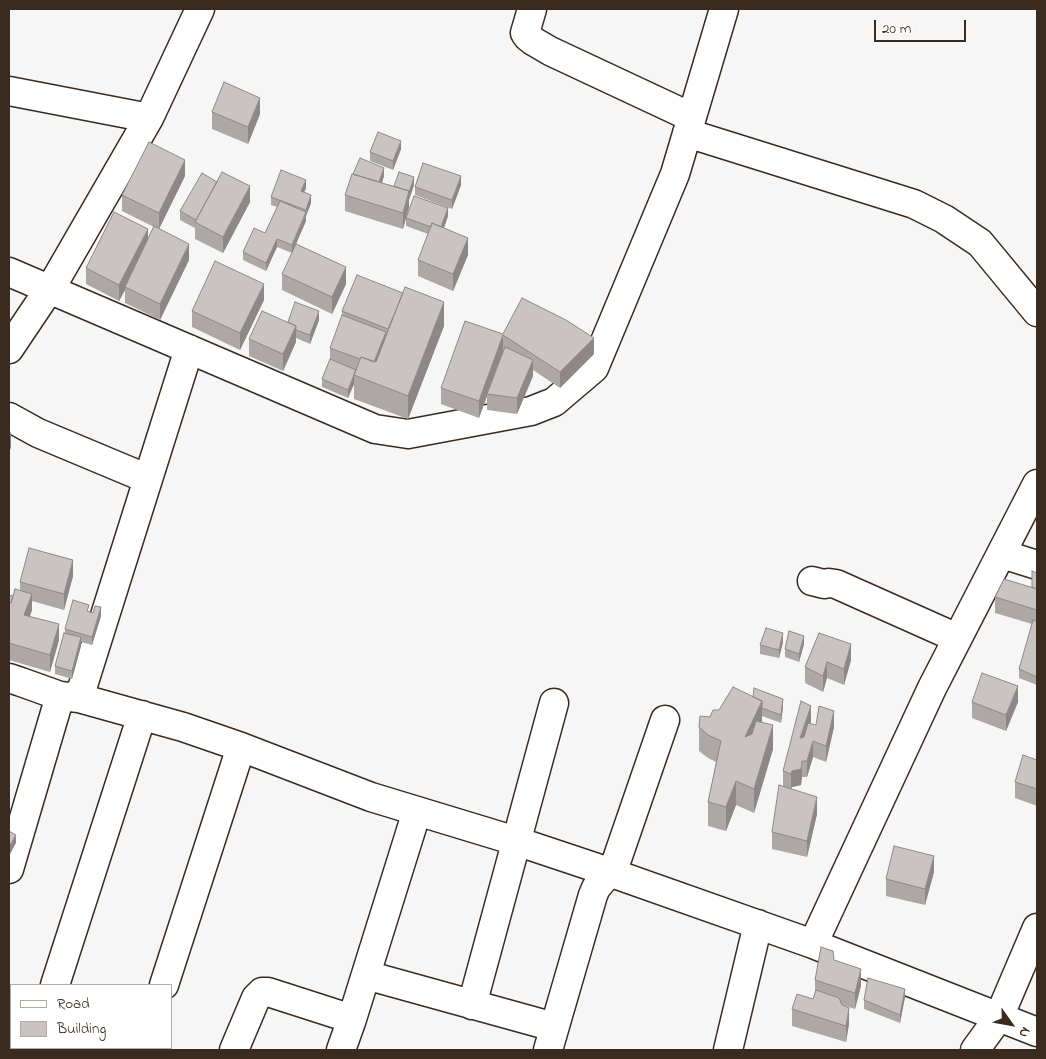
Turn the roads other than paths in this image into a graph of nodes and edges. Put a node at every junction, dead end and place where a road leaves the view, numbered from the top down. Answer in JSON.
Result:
{"nodes":[{"id":1,"x":200,"y":9,"type":"edge"},
{"id":2,"x":532,"y":9,"type":"edge"},
{"id":3,"x":724,"y":9,"type":"edge"},
{"id":4,"x":9,"y":91,"type":"edge"},
{"id":5,"x":149,"y":118,"type":"junction"},
{"id":6,"x":689,"y":125,"type":"junction"},
{"id":7,"x":9,"y":272,"type":"edge"},
{"id":8,"x":49,"y":289,"type":"junction"},
{"id":9,"x":1037,"y":312,"type":"edge"},
{"id":10,"x":9,"y":349,"type":"edge"},
{"id":11,"x":189,"y":349,"type":"junction"},
{"id":12,"x":9,"y":417,"type":"edge"},
{"id":13,"x":148,"y":478,"type":"junction"},
{"id":14,"x":1037,"y":484,"type":"edge"},
{"id":15,"x":1002,"y":554,"type":"junction"},
{"id":16,"x":1037,"y":564,"type":"edge"},
{"id":17,"x":812,"y":581,"type":"dead end"},
{"id":18,"x":957,"y":638,"type":"junction"},
{"id":19,"x":9,"y":678,"type":"edge"},
{"id":20,"x":70,"y":697,"type":"junction"},
{"id":21,"x":554,"y":702,"type":"dead end"},
{"id":22,"x":142,"y":715,"type":"junction"},
{"id":23,"x":665,"y":720,"type":"dead end"},
{"id":24,"x":241,"y":747,"type":"junction"},
{"id":25,"x":417,"y":811,"type":"junction"},
{"id":26,"x":516,"y":841,"type":"junction"},
{"id":27,"x":9,"y":869,"type":"edge"},
{"id":28,"x":609,"y":872,"type":"junction"},
{"id":29,"x":758,"y":924,"type":"junction"},
{"id":30,"x":1037,"y":928,"type":"edge"},
{"id":31,"x":813,"y":944,"type":"junction"},
{"id":32,"x":366,"y":975,"type":"junction"},
{"id":33,"x":55,"y":984,"type":"edge"},
{"id":34,"x":164,"y":984,"type":"edge"},
{"id":35,"x":472,"y":1005,"type":"junction"},
{"id":36,"x":999,"y":1017,"type":"junction"},
{"id":37,"x":352,"y":1019,"type":"junction"},
{"id":38,"x":1037,"y":1032,"type":"edge"},
{"id":39,"x":551,"y":1039,"type":"edge"},
{"id":40,"x":234,"y":1050,"type":"edge"},
{"id":41,"x":342,"y":1050,"type":"edge"},
{"id":42,"x":728,"y":1050,"type":"edge"},
{"id":43,"x":975,"y":1050,"type":"edge"}],
"edges":[{"from":1,"to":5,"type":"street"},
{"from":2,"to":6,"type":"street"},
{"from":3,"to":6,"type":"street"},
{"from":4,"to":5,"type":"street"},
{"from":5,"to":8,"type":"street"},
{"from":6,"to":9,"type":"street"},
{"from":6,"to":11,"type":"street"},
{"from":7,"to":8,"type":"street"},
{"from":8,"to":10,"type":"street"},
{"from":8,"to":11,"type":"street"},
{"from":11,"to":13,"type":"street"},
{"from":12,"to":13,"type":"street"},
{"from":13,"to":20,"type":"street"},
{"from":14,"to":15,"type":"street"},
{"from":15,"to":16,"type":"street"},
{"from":15,"to":18,"type":"street"},
{"from":17,"to":18,"type":"street"},
{"from":18,"to":31,"type":"street"},
{"from":19,"to":20,"type":"street"},
{"from":20,"to":22,"type":"street"},
{"from":20,"to":27,"type":"street"},
{"from":21,"to":26,"type":"street"},
{"from":22,"to":24,"type":"street"},
{"from":22,"to":33,"type":"street"},
{"from":23,"to":28,"type":"street"},
{"from":24,"to":25,"type":"street"},
{"from":24,"to":34,"type":"street"},
{"from":25,"to":26,"type":"street"},
{"from":25,"to":32,"type":"street"},
{"from":26,"to":28,"type":"street"},
{"from":26,"to":35,"type":"street"},
{"from":28,"to":29,"type":"street"},
{"from":28,"to":39,"type":"street"},
{"from":29,"to":31,"type":"street"},
{"from":29,"to":42,"type":"street"},
{"from":30,"to":36,"type":"street"},
{"from":31,"to":36,"type":"street"},
{"from":32,"to":35,"type":"street"},
{"from":32,"to":37,"type":"street"},
{"from":35,"to":39,"type":"street"},
{"from":36,"to":38,"type":"street"},
{"from":36,"to":43,"type":"street"},
{"from":37,"to":40,"type":"street"},
{"from":37,"to":41,"type":"street"}]}
